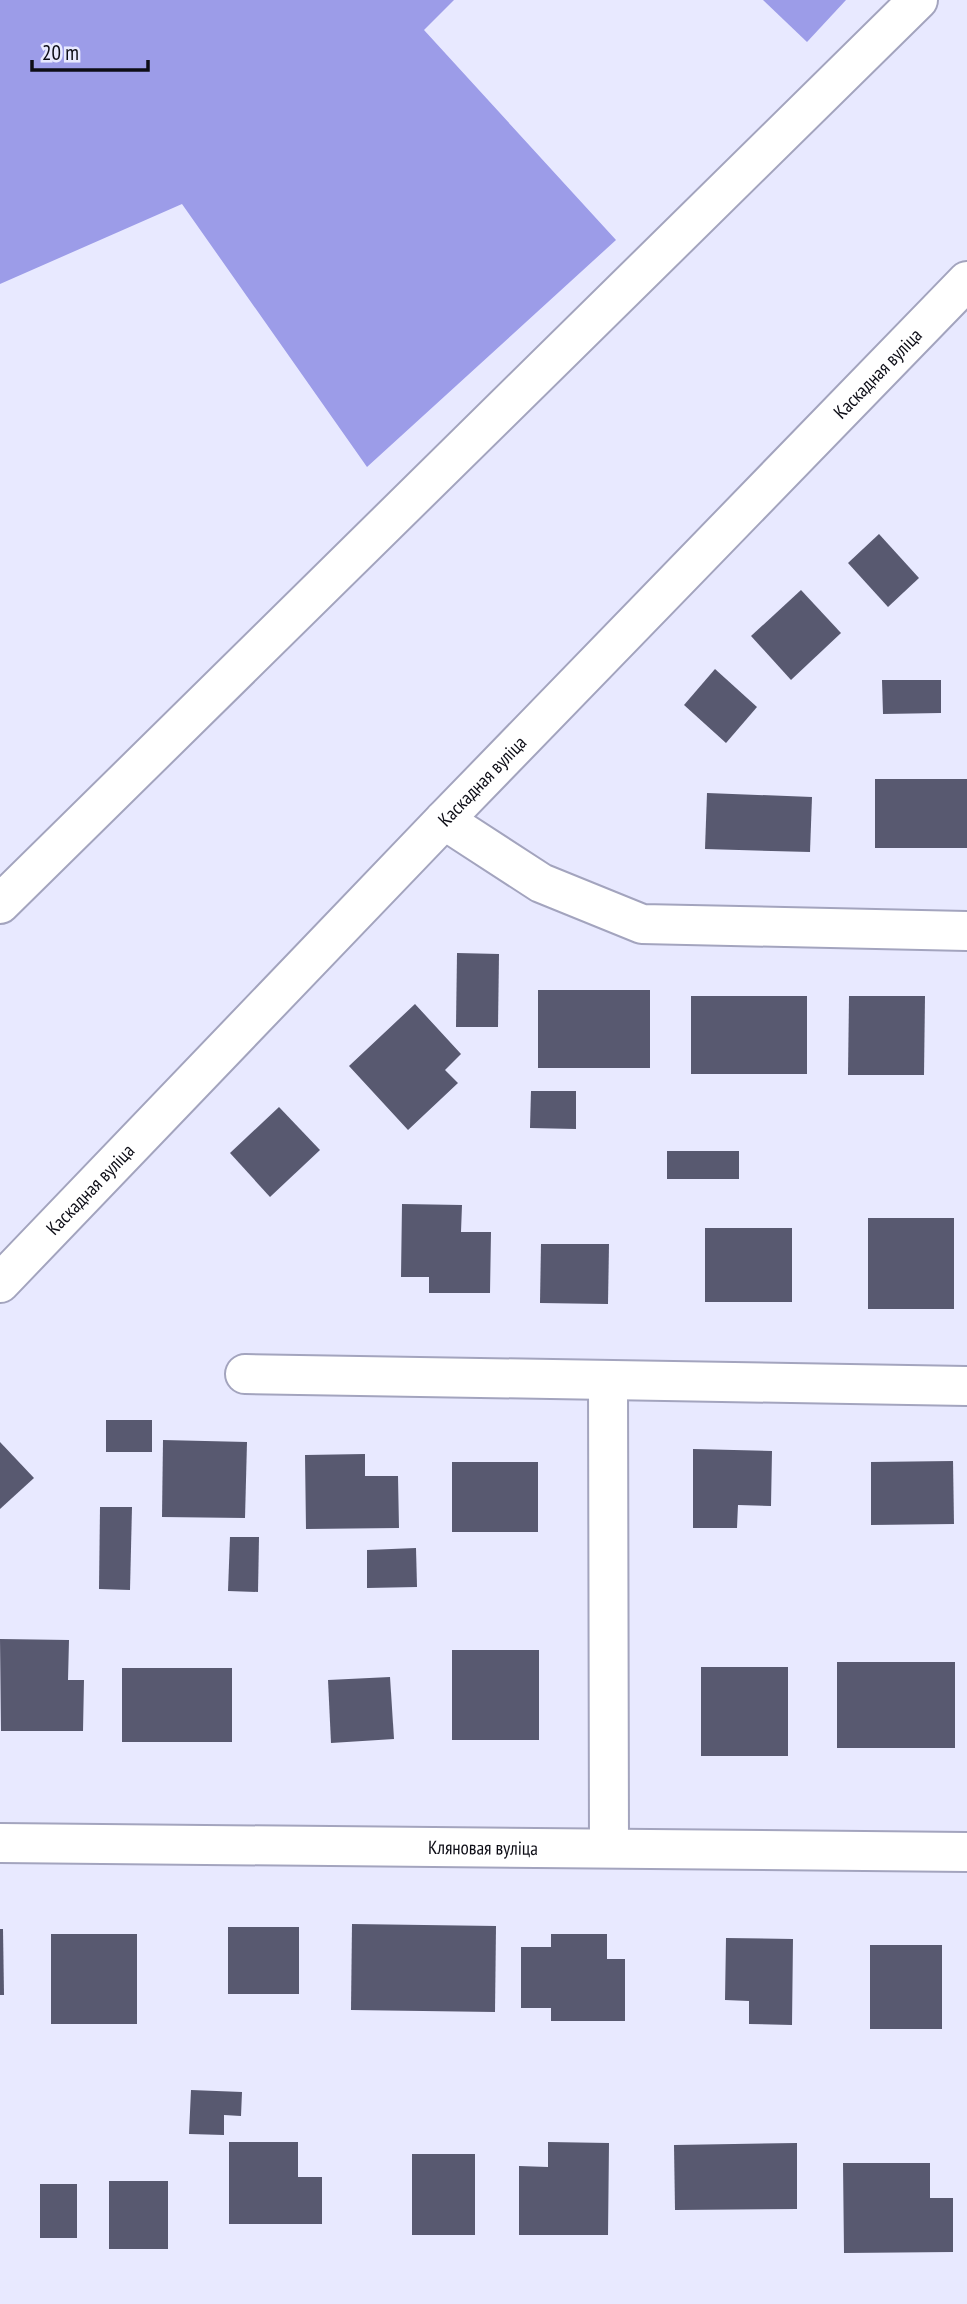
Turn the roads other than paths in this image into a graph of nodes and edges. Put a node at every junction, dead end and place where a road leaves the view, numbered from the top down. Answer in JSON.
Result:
{"nodes":[{"id":1,"x":918,"y":0,"type":"edge"},
{"id":2,"x":964,"y":289,"type":"edge"},
{"id":3,"x":444,"y":820,"type":"junction"},
{"id":4,"x":0,"y":904,"type":"edge"},
{"id":5,"x":967,"y":930,"type":"edge"},
{"id":6,"x":0,"y":1283,"type":"edge"},
{"id":7,"x":244,"y":1374,"type":"dead end"},
{"id":8,"x":608,"y":1380,"type":"junction"},
{"id":9,"x":967,"y":1385,"type":"edge"},
{"id":10,"x":0,"y":1843,"type":"edge"},
{"id":11,"x":609,"y":1848,"type":"junction"},
{"id":12,"x":967,"y":1852,"type":"edge"}],
"edges":[{"from":1,"to":4,"type":"street"},
{"from":2,"to":3,"type":"street","name":"Каскадная вуліца"},
{"from":3,"to":5,"type":"street"},
{"from":3,"to":6,"type":"street","name":"Каскадная вуліца"},
{"from":7,"to":8,"type":"street"},
{"from":8,"to":9,"type":"street"},
{"from":8,"to":11,"type":"street"},
{"from":10,"to":11,"type":"street","name":"Кляновая вуліца"},
{"from":11,"to":12,"type":"street","name":"Кляновая вуліца"}]}
